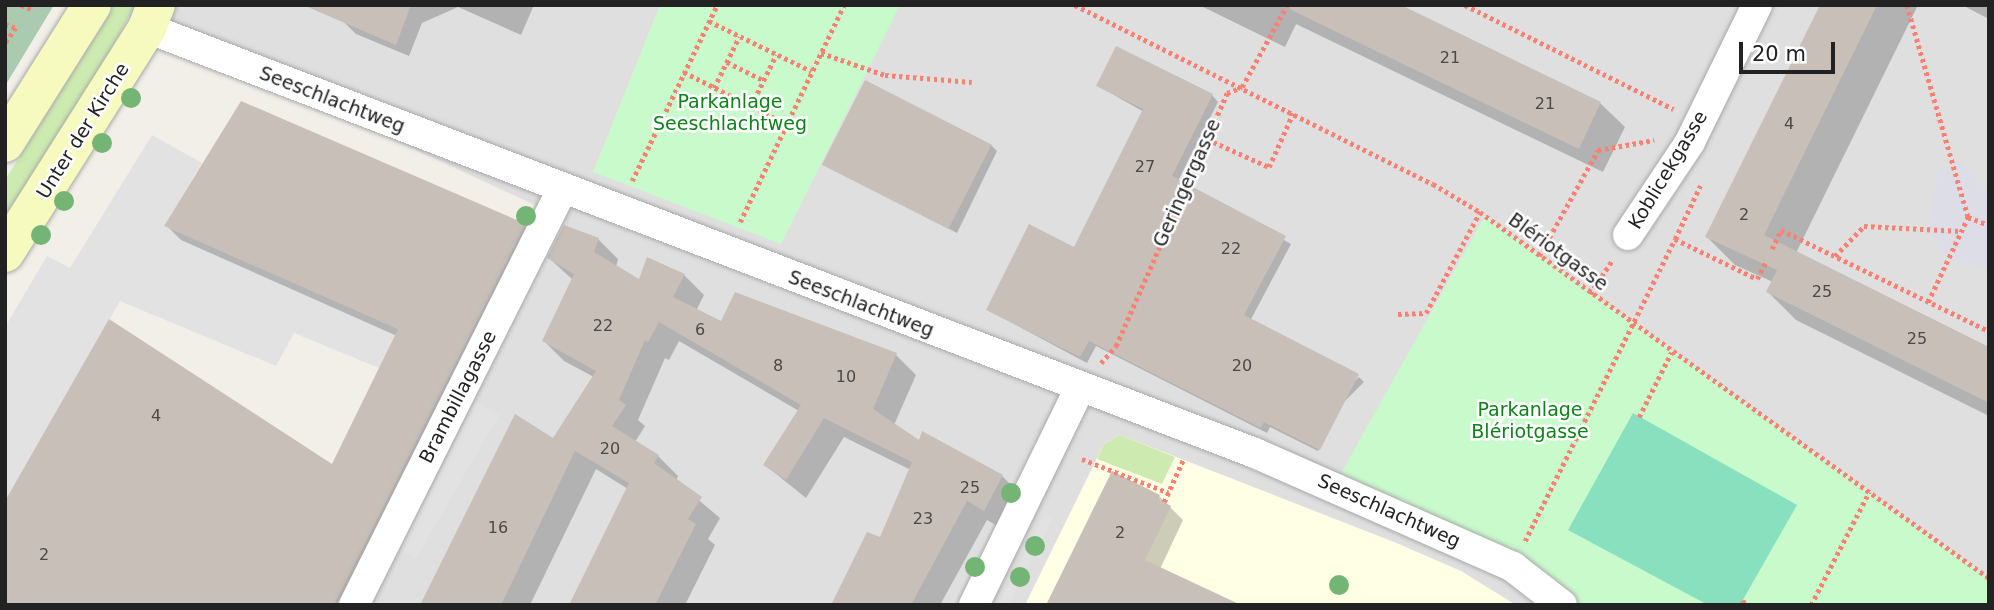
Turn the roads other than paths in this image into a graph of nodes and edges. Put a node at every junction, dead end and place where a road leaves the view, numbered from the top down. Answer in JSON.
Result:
{"nodes":[{"id":1,"x":92,"y":5,"type":"edge"},
{"id":2,"x":1757,"y":5,"type":"edge"},
{"id":3,"x":152,"y":16,"type":"edge"},
{"id":4,"x":5,"y":143,"type":"edge"},
{"id":5,"x":562,"y":190,"type":"junction"},
{"id":6,"x":1629,"y":235,"type":"road end"},
{"id":7,"x":5,"y":253,"type":"edge"},
{"id":8,"x":1088,"y":378,"type":"junction"},
{"id":9,"x":354,"y":605,"type":"edge"},
{"id":10,"x":974,"y":605,"type":"edge"},
{"id":11,"x":1562,"y":605,"type":"edge"}],
"edges":[{"from":1,"to":4,"type":"main road"},
{"from":2,"to":6,"type":"street","name":"Koblicekgasse"},
{"from":3,"to":5,"type":"street","name":"Seeschlachtweg"},
{"from":3,"to":7,"type":"main road","name":"Unter der Kirche"},
{"from":5,"to":8,"type":"street","name":"Seeschlachtweg"},
{"from":5,"to":9,"type":"street","name":"Brambillagasse"},
{"from":8,"to":10,"type":"street"},
{"from":8,"to":11,"type":"street","name":"Seeschlachtweg"}]}
